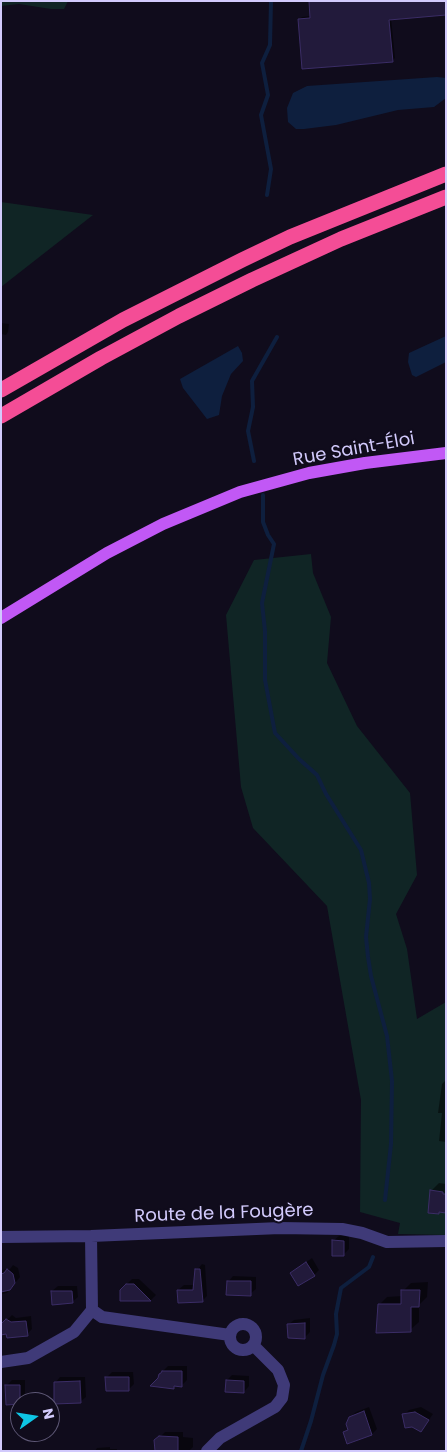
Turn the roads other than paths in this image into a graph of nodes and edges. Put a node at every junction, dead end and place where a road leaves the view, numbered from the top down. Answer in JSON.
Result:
{"nodes":[{"id":1,"x":445,"y":174,"type":"edge"},
{"id":2,"x":446,"y":197,"type":"edge"},
{"id":3,"x":1,"y":390,"type":"edge"},
{"id":4,"x":1,"y":416,"type":"edge"},
{"id":5,"x":446,"y":453,"type":"edge"},
{"id":6,"x":1,"y":618,"type":"edge"},
{"id":7,"x":1,"y":1236,"type":"edge"},
{"id":8,"x":91,"y":1236,"type":"junction"},
{"id":9,"x":446,"y":1241,"type":"edge"},
{"id":10,"x":92,"y":1310,"type":"junction"},
{"id":11,"x":230,"y":1335,"type":"junction"},
{"id":12,"x":253,"y":1345,"type":"junction"},
{"id":13,"x":1,"y":1362,"type":"edge"},
{"id":14,"x":207,"y":1451,"type":"edge"}],
"edges":[{"from":1,"to":3,"type":"highway"},
{"from":2,"to":4,"type":"highway"},
{"from":5,"to":6,"type":"main road","name":"Rue Saint-Éloi"},
{"from":7,"to":8,"type":"street","name":"Route de la Fougère"},
{"from":8,"to":9,"type":"street","name":"Route de la Fougère"},
{"from":8,"to":10,"type":"street"},
{"from":10,"to":11,"type":"street"},
{"from":10,"to":13,"type":"street"},
{"from":11,"to":12,"type":"street"},
{"from":11,"to":12,"type":"street"},
{"from":12,"to":14,"type":"street"}]}
